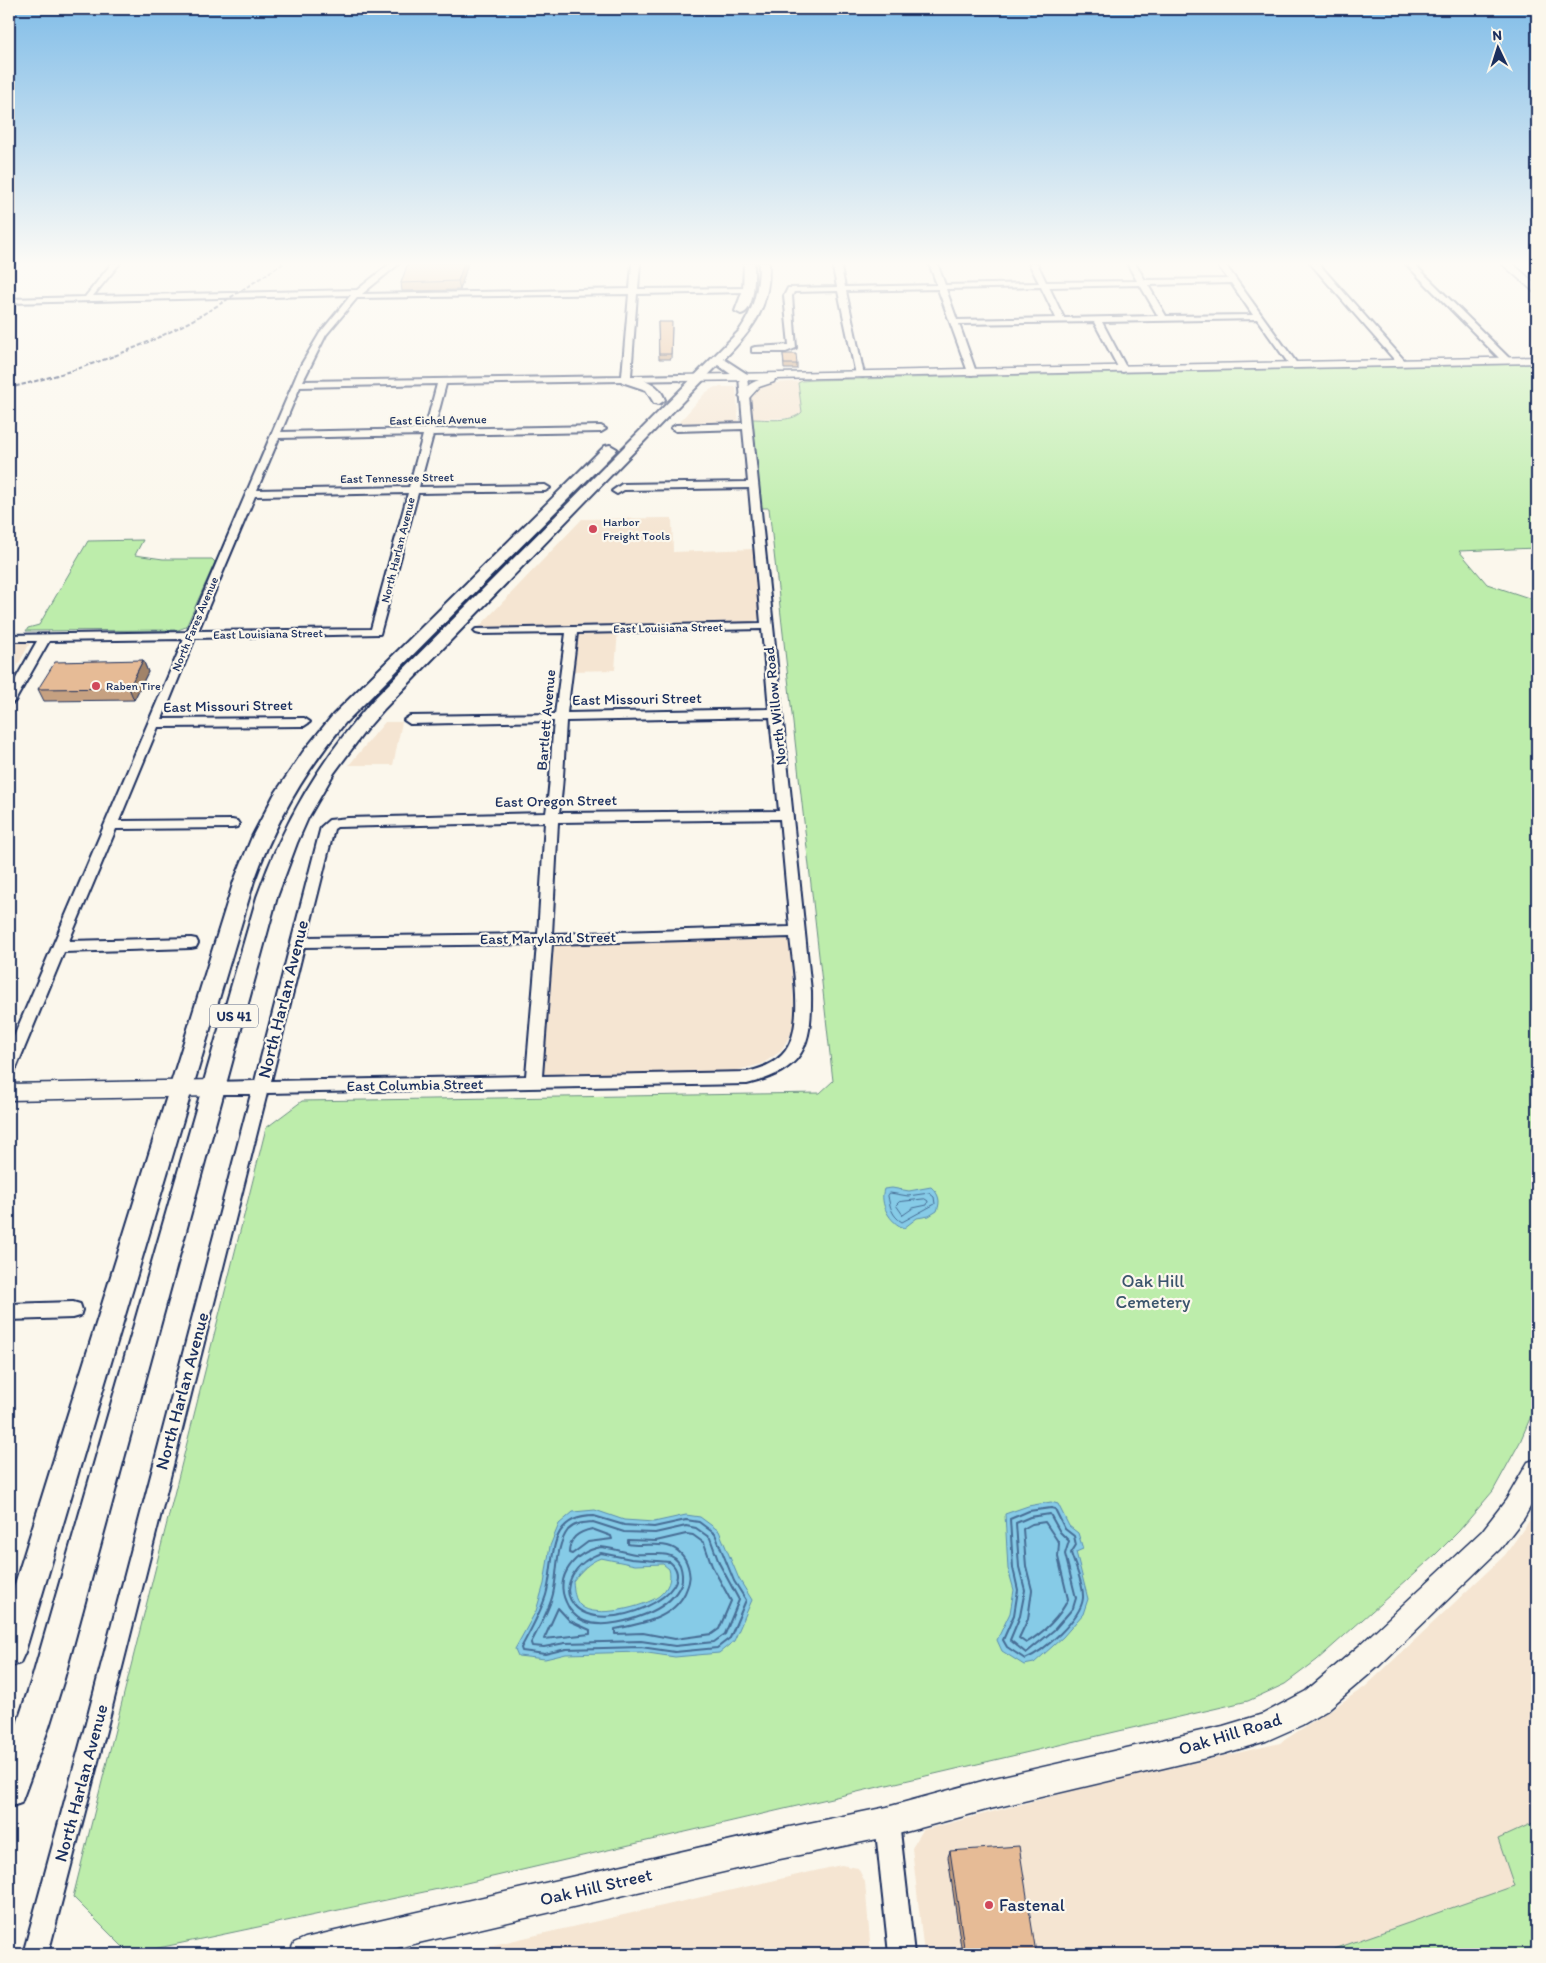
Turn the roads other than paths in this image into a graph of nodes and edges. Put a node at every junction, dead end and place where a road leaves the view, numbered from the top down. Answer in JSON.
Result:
{"nodes":[{"id":1,"x":311,"y":355,"type":"edge"},
{"id":2,"x":628,"y":355,"type":"edge"},
{"id":3,"x":707,"y":355,"type":"edge"},
{"id":4,"x":723,"y":355,"type":"edge"},
{"id":5,"x":856,"y":355,"type":"edge"},
{"id":6,"x":966,"y":355,"type":"edge"},
{"id":7,"x":1115,"y":355,"type":"edge"},
{"id":8,"x":1286,"y":355,"type":"edge"},
{"id":9,"x":1395,"y":355,"type":"edge"},
{"id":10,"x":1501,"y":355,"type":"edge"},
{"id":11,"x":718,"y":360,"type":"junction"},
{"id":12,"x":1537,"y":360,"type":"edge"},
{"id":13,"x":1507,"y":361,"type":"junction"},
{"id":14,"x":1402,"y":363,"type":"junction"},
{"id":15,"x":305,"y":365,"type":"junction"},
{"id":16,"x":1294,"y":365,"type":"junction"},
{"id":17,"x":695,"y":369,"type":"junction"},
{"id":18,"x":1123,"y":369,"type":"junction"},
{"id":19,"x":972,"y":372,"type":"junction"},
{"id":20,"x":860,"y":375,"type":"junction"},
{"id":21,"x":786,"y":376,"type":"junction"},
{"id":22,"x":743,"y":377,"type":"junction"},
{"id":23,"x":626,"y":379,"type":"junction"},
{"id":24,"x":442,"y":382,"type":"junction"},
{"id":25,"x":296,"y":384,"type":"junction"},
{"id":26,"x":332,"y":384,"type":"junction"},
{"id":27,"x":745,"y":396,"type":"junction"},
{"id":28,"x":659,"y":400,"type":"junction"},
{"id":29,"x":288,"y":402,"type":"junction"},
{"id":30,"x":748,"y":426,"type":"junction"},
{"id":31,"x":676,"y":428,"type":"dead end"},
{"id":32,"x":601,"y":429,"type":"dead end"},
{"id":33,"x":427,"y":433,"type":"junction"},
{"id":34,"x":275,"y":435,"type":"junction"},
{"id":35,"x":753,"y":485,"type":"junction"},
{"id":36,"x":545,"y":488,"type":"dead end"},
{"id":37,"x":619,"y":489,"type":"dead end"},
{"id":38,"x":413,"y":490,"type":"junction"},
{"id":39,"x":250,"y":493,"type":"junction"},
{"id":40,"x":767,"y":626,"type":"junction"},
{"id":41,"x":572,"y":630,"type":"junction"},
{"id":42,"x":480,"y":631,"type":"dead end"},
{"id":43,"x":376,"y":632,"type":"joint"},
{"id":44,"x":190,"y":636,"type":"junction"},
{"id":45,"x":45,"y":637,"type":"junction"},
{"id":46,"x":9,"y":638,"type":"edge"},
{"id":47,"x":9,"y":701,"type":"edge"},
{"id":48,"x":775,"y":713,"type":"junction"},
{"id":49,"x":562,"y":716,"type":"junction"},
{"id":50,"x":410,"y":720,"type":"dead end"},
{"id":51,"x":304,"y":722,"type":"dead end"},
{"id":52,"x":153,"y":724,"type":"junction"},
{"id":53,"x":786,"y":815,"type":"junction"},
{"id":54,"x":552,"y":818,"type":"junction"},
{"id":55,"x":232,"y":824,"type":"dead end"},
{"id":56,"x":110,"y":826,"type":"junction"},
{"id":57,"x":328,"y":827,"type":"joint"},
{"id":58,"x":797,"y":932,"type":"junction"},
{"id":59,"x":544,"y":939,"type":"junction"},
{"id":60,"x":298,"y":942,"type":"junction"},
{"id":61,"x":191,"y":943,"type":"dead end"},
{"id":62,"x":58,"y":947,"type":"junction"},
{"id":63,"x":801,"y":1036,"type":"joint"},
{"id":64,"x":9,"y":1066,"type":"edge"},
{"id":65,"x":533,"y":1082,"type":"junction"},
{"id":66,"x":180,"y":1088,"type":"junction"},
{"id":67,"x":214,"y":1088,"type":"junction"},
{"id":68,"x":261,"y":1088,"type":"junction"},
{"id":69,"x":9,"y":1092,"type":"edge"},
{"id":70,"x":73,"y":1310,"type":"dead end"},
{"id":71,"x":9,"y":1312,"type":"edge"},
{"id":72,"x":1537,"y":1471,"type":"edge"},
{"id":73,"x":9,"y":1652,"type":"edge"},
{"id":74,"x":9,"y":1791,"type":"edge"},
{"id":75,"x":887,"y":1822,"type":"junction"},
{"id":76,"x":35,"y":1954,"type":"edge"},
{"id":77,"x":305,"y":1954,"type":"edge"},
{"id":78,"x":902,"y":1954,"type":"edge"}],
"edges":[{"from":1,"to":15,"type":"street","name":"North Fares Avenue"},
{"from":2,"to":23,"type":"street"},
{"from":3,"to":17,"type":"highway","number":"US 41"},
{"from":4,"to":11,"type":"highway","number":"US 41"},
{"from":5,"to":20,"type":"street"},
{"from":6,"to":19,"type":"street"},
{"from":7,"to":18,"type":"street"},
{"from":8,"to":16,"type":"street"},
{"from":9,"to":14,"type":"street"},
{"from":10,"to":13,"type":"street"},
{"from":11,"to":17,"type":"highway","number":"US 41"},
{"from":11,"to":22,"type":"highway"},
{"from":12,"to":13,"type":"main road"},
{"from":13,"to":14,"type":"main road"},
{"from":14,"to":16,"type":"main road"},
{"from":15,"to":25,"type":"street","name":"North Fares Avenue"},
{"from":15,"to":26,"type":"street"},
{"from":16,"to":18,"type":"main road"},
{"from":17,"to":22,"type":"main road"},
{"from":17,"to":23,"type":"street"},
{"from":17,"to":28,"type":"highway","number":"US 41"},
{"from":17,"to":67,"type":"highway","number":"US 41"},
{"from":18,"to":19,"type":"main road"},
{"from":19,"to":20,"type":"main road"},
{"from":20,"to":21,"type":"main road"},
{"from":21,"to":22,"type":"main road"},
{"from":21,"to":27,"type":"main road"},
{"from":22,"to":27,"type":"street","name":"North Willow Road"},
{"from":23,"to":24,"type":"street"},
{"from":23,"to":28,"type":"highway"},
{"from":24,"to":26,"type":"street"},
{"from":24,"to":33,"type":"street","name":"North Harlan Avenue"},
{"from":25,"to":26,"type":"street"},
{"from":25,"to":29,"type":"street","name":"North Fares Avenue"},
{"from":26,"to":29,"type":"street"},
{"from":27,"to":30,"type":"street","name":"North Willow Road"},
{"from":28,"to":66,"type":"highway","number":"US 41"},
{"from":29,"to":34,"type":"street","name":"North Fares Avenue"},
{"from":30,"to":31,"type":"street"},
{"from":30,"to":35,"type":"street","name":"North Willow Road"},
{"from":32,"to":33,"type":"street","name":"East Eichel Avenue"},
{"from":33,"to":34,"type":"street","name":"East Eichel Avenue"},
{"from":33,"to":38,"type":"street","name":"North Harlan Avenue"},
{"from":34,"to":39,"type":"street","name":"North Fares Avenue"},
{"from":35,"to":37,"type":"street"},
{"from":35,"to":40,"type":"street","name":"North Willow Road"},
{"from":36,"to":38,"type":"street","name":"East Tennessee Street"},
{"from":38,"to":39,"type":"street","name":"East Tennessee Street"},
{"from":38,"to":43,"type":"street","name":"North Harlan Avenue"},
{"from":39,"to":44,"type":"street","name":"North Fares Avenue"},
{"from":40,"to":41,"type":"street","name":"East Louisiana Street"},
{"from":40,"to":48,"type":"street","name":"North Willow Road"},
{"from":41,"to":42,"type":"street","name":"East Louisiana Street"},
{"from":41,"to":49,"type":"street","name":"Bartlett Avenue"},
{"from":43,"to":44,"type":"street","name":"East Louisiana Street"},
{"from":44,"to":45,"type":"street","name":"East Louisiana Street"},
{"from":44,"to":52,"type":"street","name":"North Fares Avenue"},
{"from":45,"to":46,"type":"street","name":"East Louisiana Street"},
{"from":45,"to":47,"type":"street"},
{"from":48,"to":49,"type":"street","name":"East Missouri Street"},
{"from":48,"to":53,"type":"street","name":"North Willow Road"},
{"from":49,"to":50,"type":"street","name":"East Missouri Street"},
{"from":49,"to":54,"type":"street","name":"Bartlett Avenue"},
{"from":51,"to":52,"type":"street","name":"East Missouri Street"},
{"from":52,"to":56,"type":"street","name":"North Fares Avenue"},
{"from":53,"to":54,"type":"street","name":"East Oregon Street"},
{"from":53,"to":58,"type":"street","name":"North Willow Road"},
{"from":54,"to":57,"type":"street","name":"East Oregon Street"},
{"from":54,"to":59,"type":"street","name":"Bartlett Avenue"},
{"from":55,"to":56,"type":"street"},
{"from":56,"to":62,"type":"street","name":"North Fares Avenue"},
{"from":57,"to":60,"type":"street","name":"North Harlan Avenue"},
{"from":58,"to":59,"type":"street","name":"East Maryland Street"},
{"from":58,"to":63,"type":"street","name":"North Willow Road"},
{"from":59,"to":60,"type":"street","name":"East Maryland Street"},
{"from":59,"to":65,"type":"street","name":"Bartlett Avenue"},
{"from":60,"to":68,"type":"street","name":"North Harlan Avenue"},
{"from":61,"to":62,"type":"street"},
{"from":62,"to":64,"type":"street","name":"North Fares Avenue"},
{"from":63,"to":65,"type":"street","name":"East Columbia Street"},
{"from":65,"to":68,"type":"street","name":"East Columbia Street"},
{"from":66,"to":67,"type":"main road","name":"East Columbia Street"},
{"from":66,"to":69,"type":"main road","name":"East Columbia Street"},
{"from":66,"to":73,"type":"highway","number":"US 41"},
{"from":67,"to":68,"type":"street","name":"East Columbia Street"},
{"from":67,"to":74,"type":"highway","number":"US 41"},
{"from":68,"to":76,"type":"street","name":"North Harlan Avenue"},
{"from":70,"to":71,"type":"street"},
{"from":72,"to":75,"type":"main road","name":"Oak Hill Road"},
{"from":75,"to":77,"type":"main road","name":"Oak Hill Street"},
{"from":75,"to":78,"type":"street"}]}
